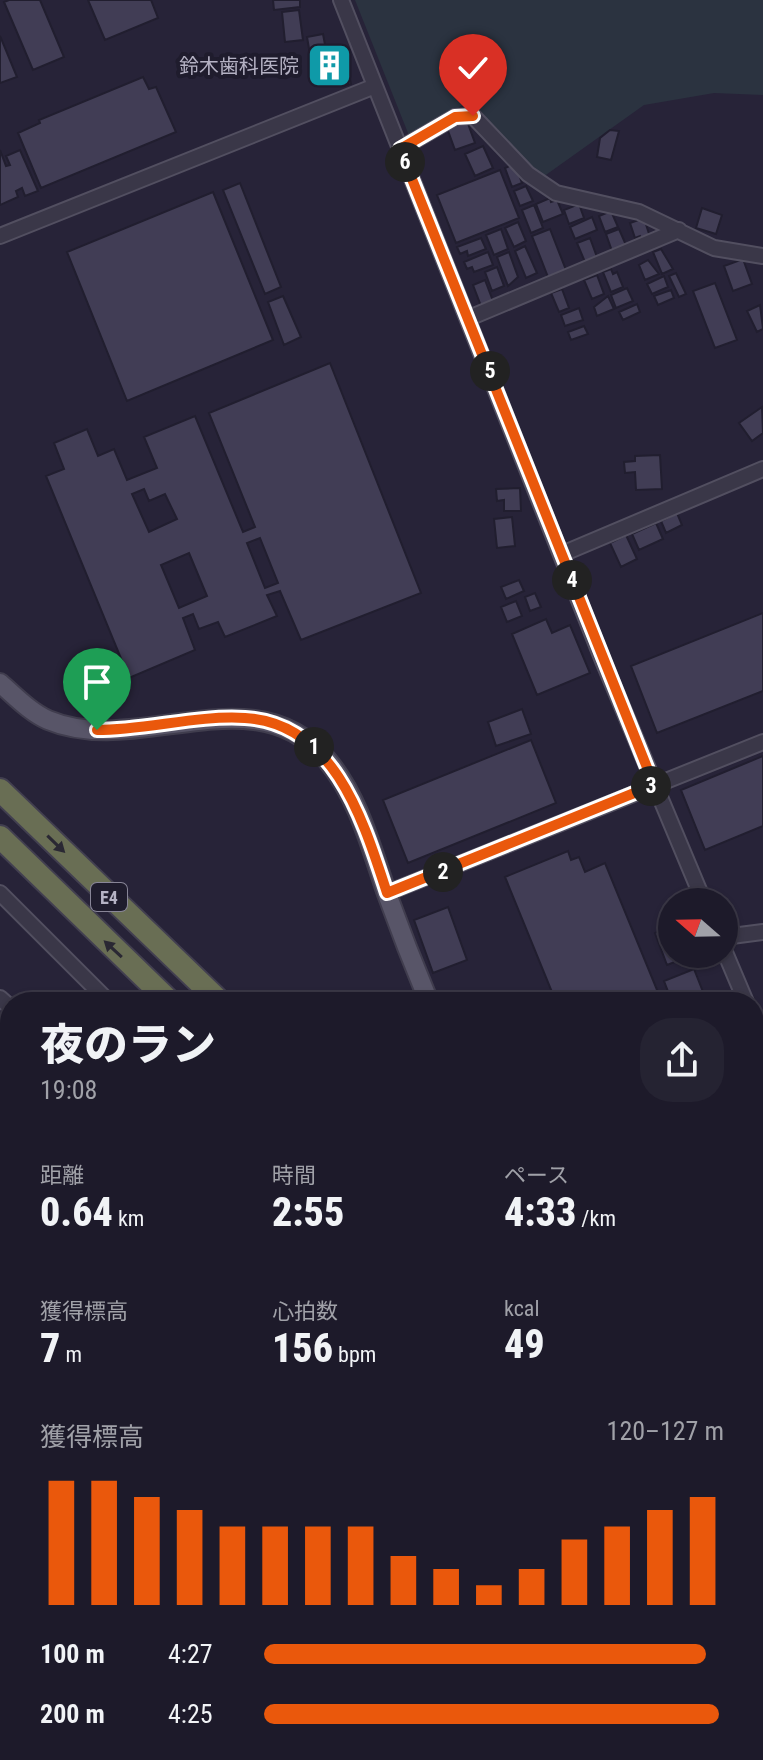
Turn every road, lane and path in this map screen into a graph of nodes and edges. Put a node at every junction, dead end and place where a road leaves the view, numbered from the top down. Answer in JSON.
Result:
{"nodes":[{"id":1,"x":341,"y":0,"type":"edge"},
{"id":2,"x":375,"y":86,"type":"junction"},
{"id":3,"x":400,"y":149,"type":"junction"},
{"id":4,"x":679,"y":230,"type":"junction"},
{"id":5,"x":0,"y":236,"type":"edge"},
{"id":6,"x":763,"y":256,"type":"edge"},
{"id":7,"x":469,"y":318,"type":"junction"},
{"id":8,"x":763,"y":469,"type":"edge"},
{"id":9,"x":562,"y":554,"type":"junction"},
{"id":10,"x":0,"y":683,"type":"edge"},
{"id":11,"x":763,"y":742,"type":"edge"},
{"id":12,"x":654,"y":785,"type":"junction"},
{"id":13,"x":0,"y":790,"type":"edge"},
{"id":14,"x":0,"y":837,"type":"edge"},
{"id":15,"x":698,"y":888,"type":"edge"},
{"id":16,"x":0,"y":893,"type":"edge"},
{"id":17,"x":387,"y":893,"type":"junction"},
{"id":18,"x":763,"y":932,"type":"edge"},
{"id":19,"x":738,"y":935,"type":"edge"},
{"id":20,"x":732,"y":968,"type":"edge"},
{"id":21,"x":99,"y":992,"type":"edge"},
{"id":22,"x":160,"y":992,"type":"edge"},
{"id":23,"x":210,"y":992,"type":"edge"},
{"id":24,"x":425,"y":992,"type":"edge"},
{"id":25,"x":742,"y":992,"type":"edge"}],
"edges":[{"from":1,"to":2,"type":"street"},
{"from":2,"to":3,"type":"street"},
{"from":2,"to":5,"type":"street"},
{"from":3,"to":4,"type":"street"},
{"from":3,"to":7,"type":"street"},
{"from":4,"to":6,"type":"street"},
{"from":4,"to":7,"type":"street"},
{"from":7,"to":9,"type":"street"},
{"from":8,"to":9,"type":"street"},
{"from":9,"to":12,"type":"street"},
{"from":10,"to":17,"type":"main road"},
{"from":11,"to":12,"type":"street"},
{"from":12,"to":15,"type":"street"},
{"from":12,"to":17,"type":"street"},
{"from":13,"to":23,"type":"highway","number":"E4","one_way":true},
{"from":22,"to":14,"type":"highway","number":"E4","one_way":true},
{"from":16,"to":21,"type":"street"},
{"from":17,"to":24,"type":"main road"},
{"from":18,"to":19,"type":"street"},
{"from":20,"to":25,"type":"street"}]}
